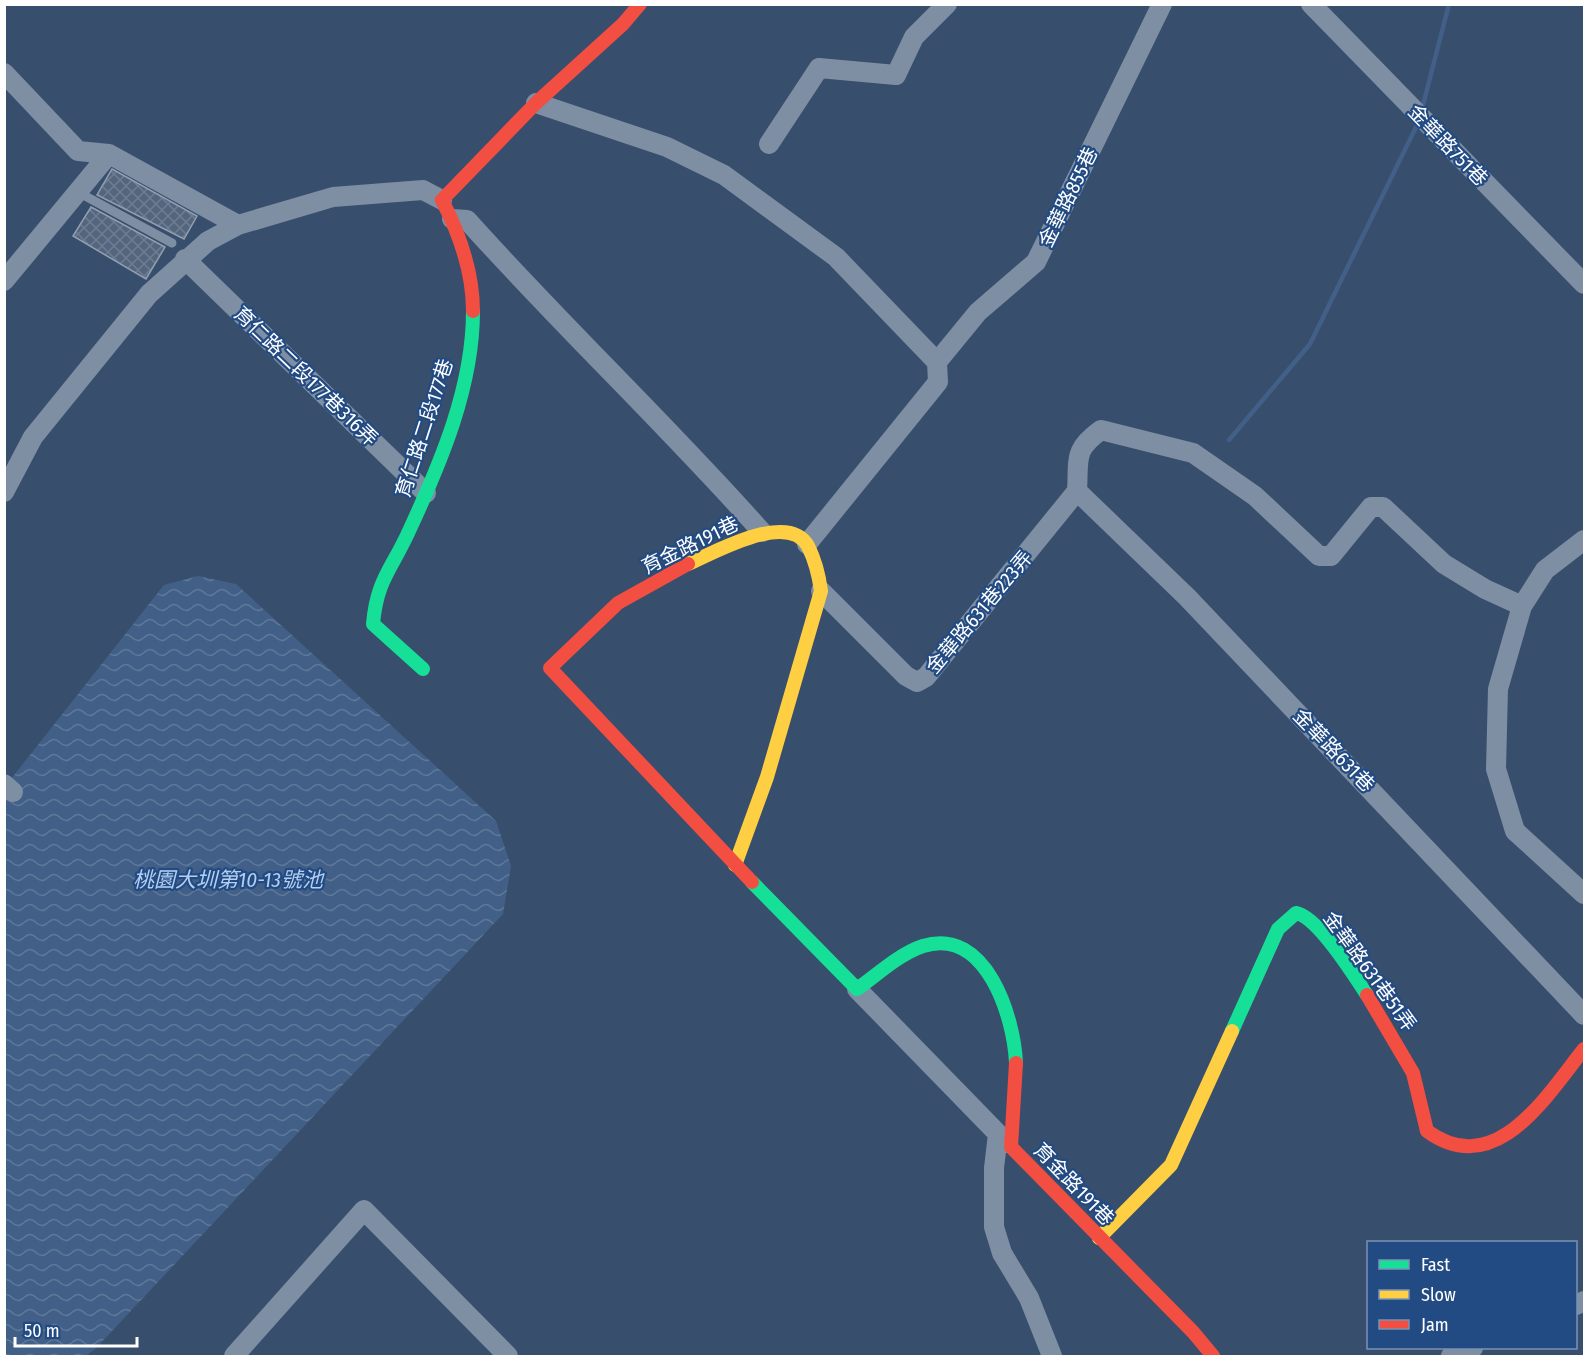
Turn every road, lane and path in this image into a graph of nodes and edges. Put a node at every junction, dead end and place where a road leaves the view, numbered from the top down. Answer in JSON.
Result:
{"nodes":[{"id":1,"x":947,"y":4,"type":"edge"},
{"id":2,"x":1162,"y":4,"type":"edge"},
{"id":3,"x":1311,"y":4,"type":"edge"},
{"id":4,"x":639,"y":5,"type":"edge"},
{"id":5,"x":4,"y":73,"type":"edge"},
{"id":6,"x":537,"y":103,"type":"junction"},
{"id":7,"x":769,"y":144,"type":"dead end"},
{"id":8,"x":109,"y":154,"type":"junction"},
{"id":9,"x":76,"y":192,"type":"junction"},
{"id":10,"x":442,"y":200,"type":"junction"},
{"id":11,"x":452,"y":219,"type":"junction"},
{"id":12,"x":238,"y":225,"type":"junction"},
{"id":13,"x":172,"y":243,"type":"dead end"},
{"id":14,"x":185,"y":259,"type":"junction"},
{"id":15,"x":4,"y":281,"type":"edge"},
{"id":16,"x":1584,"y":285,"type":"edge"},
{"id":17,"x":937,"y":362,"type":"junction"},
{"id":18,"x":1077,"y":490,"type":"junction"},
{"id":19,"x":4,"y":492,"type":"edge"},
{"id":20,"x":426,"y":493,"type":"junction"},
{"id":21,"x":762,"y":532,"type":"junction"},
{"id":22,"x":1584,"y":540,"type":"edge"},
{"id":23,"x":807,"y":544,"type":"junction"},
{"id":24,"x":820,"y":591,"type":"junction"},
{"id":25,"x":1521,"y":606,"type":"junction"},
{"id":26,"x":423,"y":669,"type":"dead end"},
{"id":27,"x":735,"y":865,"type":"junction"},
{"id":28,"x":1584,"y":894,"type":"edge"},
{"id":29,"x":857,"y":989,"type":"junction"},
{"id":30,"x":1584,"y":1015,"type":"edge"},
{"id":31,"x":1584,"y":1049,"type":"edge"},
{"id":32,"x":1004,"y":1140,"type":"junction"},
{"id":33,"x":1099,"y":1238,"type":"junction"},
{"id":34,"x":1468,"y":1349,"type":"edge"},
{"id":35,"x":234,"y":1356,"type":"edge"},
{"id":36,"x":508,"y":1356,"type":"edge"},
{"id":37,"x":1052,"y":1356,"type":"edge"},
{"id":38,"x":1213,"y":1356,"type":"edge"},
{"id":39,"x":1451,"y":1356,"type":"edge"}],
"edges":[{"from":1,"to":7,"type":"street"},
{"from":2,"to":17,"type":"street","name":"金華路855巷"},
{"from":3,"to":16,"type":"street","name":"金華路751巷"},
{"from":4,"to":6,"type":"street"},
{"from":5,"to":8,"type":"street"},
{"from":6,"to":10,"type":"street"},
{"from":6,"to":17,"type":"street"},
{"from":8,"to":9,"type":"street"},
{"from":8,"to":12,"type":"street"},
{"from":9,"to":13,"type":"lane"},
{"from":9,"to":15,"type":"street"},
{"from":10,"to":11,"type":"street","name":"育仁路二段177巷"},
{"from":10,"to":12,"type":"street"},
{"from":11,"to":20,"type":"street","name":"育仁路二段177巷"},
{"from":11,"to":21,"type":"street"},
{"from":12,"to":14,"type":"street"},
{"from":14,"to":19,"type":"street"},
{"from":14,"to":20,"type":"street","name":"育仁路二段177巷316弄"},
{"from":17,"to":23,"type":"street"},
{"from":18,"to":24,"type":"street","name":"金華路631巷223弄"},
{"from":18,"to":25,"type":"street"},
{"from":18,"to":30,"type":"street","name":"金華路631巷"},
{"from":20,"to":26,"type":"street","name":"育仁路二段177巷"},
{"from":21,"to":23,"type":"street","name":"育金路191巷"},
{"from":21,"to":27,"type":"street","name":"育金路191巷"},
{"from":22,"to":25,"type":"street"},
{"from":23,"to":24,"type":"street"},
{"from":24,"to":27,"type":"street"},
{"from":25,"to":28,"type":"street"},
{"from":27,"to":29,"type":"street","name":"育金路191巷"},
{"from":29,"to":32,"type":"street"},
{"from":29,"to":32,"type":"street","name":"育金路191巷"},
{"from":31,"to":33,"type":"street","name":"金華路631巷51弄"},
{"from":32,"to":33,"type":"street","name":"育金路191巷"},
{"from":32,"to":37,"type":"street"},
{"from":33,"to":38,"type":"street","name":"育金路191巷"},
{"from":34,"to":39,"type":"street"},
{"from":35,"to":36,"type":"street"}]}
